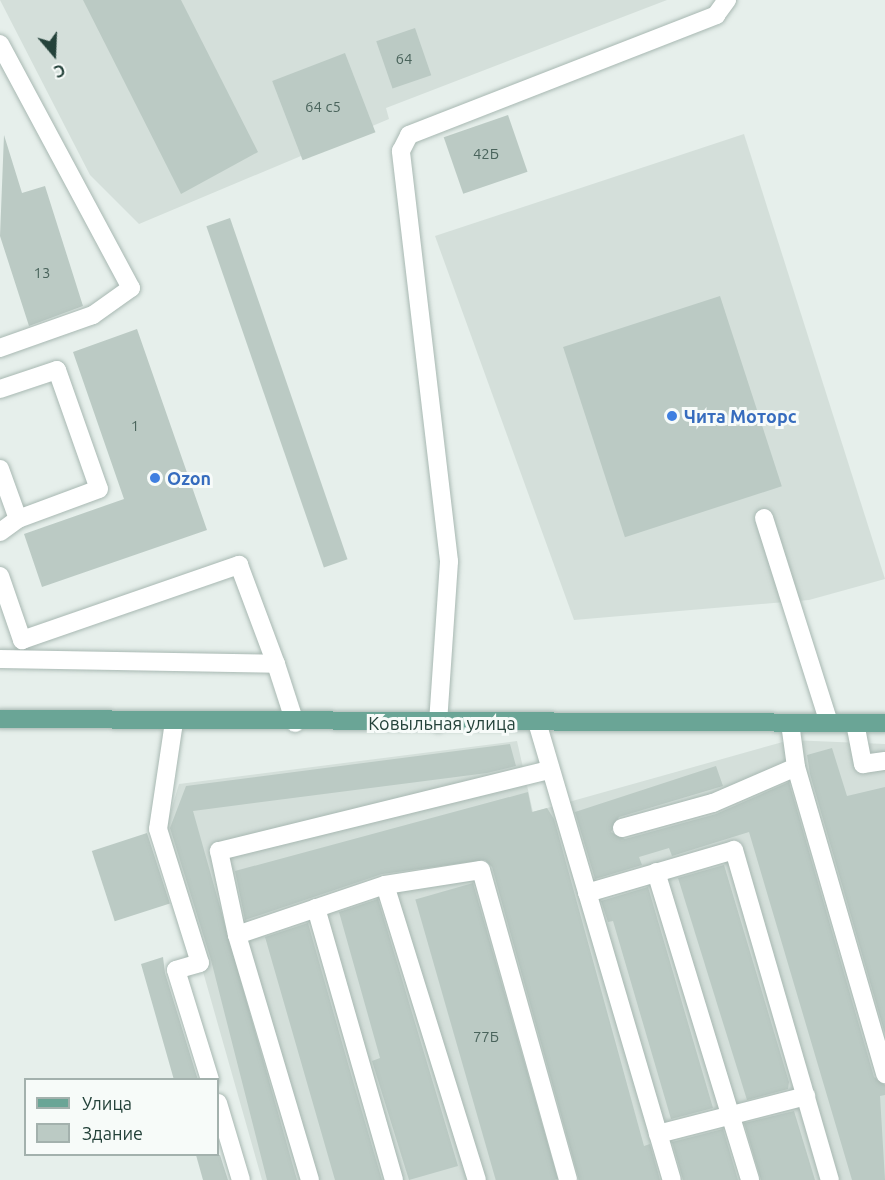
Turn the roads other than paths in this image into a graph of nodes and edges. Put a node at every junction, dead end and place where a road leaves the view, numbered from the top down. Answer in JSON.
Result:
{"nodes":[{"id":1,"x":726,"y":0,"type":"edge"},
{"id":2,"x":0,"y":44,"type":"edge"},
{"id":3,"x":0,"y":348,"type":"edge"},
{"id":4,"x":0,"y":389,"type":"edge"},
{"id":5,"x":0,"y":469,"type":"edge"},
{"id":6,"x":764,"y":518,"type":"dead end"},
{"id":7,"x":18,"y":519,"type":"junction"},
{"id":8,"x":0,"y":532,"type":"edge"},
{"id":9,"x":0,"y":576,"type":"edge"},
{"id":10,"x":22,"y":640,"type":"junction"},
{"id":11,"x":0,"y":659,"type":"edge"},
{"id":12,"x":22,"y":659,"type":"junction"},
{"id":13,"x":276,"y":664,"type":"junction"},
{"id":14,"x":0,"y":719,"type":"edge"},
{"id":15,"x":174,"y":722,"type":"junction"},
{"id":16,"x":294,"y":723,"type":"junction"},
{"id":17,"x":438,"y":723,"type":"junction"},
{"id":18,"x":537,"y":723,"type":"junction"},
{"id":19,"x":790,"y":723,"type":"junction"},
{"id":20,"x":829,"y":723,"type":"junction"},
{"id":21,"x":855,"y":723,"type":"junction"},
{"id":22,"x":885,"y":723,"type":"edge"},
{"id":23,"x":885,"y":761,"type":"edge"},
{"id":24,"x":796,"y":767,"type":"junction"},
{"id":25,"x":548,"y":770,"type":"junction"},
{"id":26,"x":622,"y":828,"type":"dead end"},
{"id":27,"x":656,"y":872,"type":"junction"},
{"id":28,"x":385,"y":885,"type":"junction"},
{"id":29,"x":587,"y":892,"type":"junction"},
{"id":30,"x":316,"y":908,"type":"junction"},
{"id":31,"x":237,"y":934,"type":"junction"},
{"id":32,"x":885,"y":1074,"type":"edge"},
{"id":33,"x":209,"y":1078,"type":"edge"},
{"id":34,"x":806,"y":1096,"type":"junction"},
{"id":35,"x":219,"y":1106,"type":"edge"},
{"id":36,"x":730,"y":1113,"type":"junction"},
{"id":37,"x":658,"y":1134,"type":"junction"},
{"id":38,"x":241,"y":1180,"type":"edge"},
{"id":39,"x":310,"y":1180,"type":"edge"},
{"id":40,"x":394,"y":1180,"type":"edge"},
{"id":41,"x":475,"y":1180,"type":"edge"},
{"id":42,"x":568,"y":1180,"type":"edge"},
{"id":43,"x":672,"y":1180,"type":"edge"},
{"id":44,"x":750,"y":1180,"type":"edge"},
{"id":45,"x":830,"y":1180,"type":"edge"}],
"edges":[{"from":1,"to":17,"type":"street"},
{"from":2,"to":3,"type":"street"},
{"from":4,"to":7,"type":"street"},
{"from":5,"to":7,"type":"street"},
{"from":6,"to":20,"type":"street"},
{"from":7,"to":8,"type":"street"},
{"from":9,"to":10,"type":"street"},
{"from":10,"to":12,"type":"street"},
{"from":10,"to":13,"type":"street"},
{"from":11,"to":12,"type":"street"},
{"from":12,"to":13,"type":"street"},
{"from":13,"to":16,"type":"street"},
{"from":14,"to":15,"type":"main road","name":"Ковыльная улица"},
{"from":15,"to":16,"type":"main road","name":"Ковыльная улица"},
{"from":15,"to":33,"type":"street"},
{"from":16,"to":17,"type":"main road","name":"Ковыльная улица"},
{"from":17,"to":18,"type":"main road","name":"Ковыльная улица"},
{"from":18,"to":19,"type":"main road","name":"Ковыльная улица"},
{"from":18,"to":25,"type":"street"},
{"from":19,"to":20,"type":"main road","name":"Ковыльная улица"},
{"from":19,"to":24,"type":"street"},
{"from":20,"to":21,"type":"main road","name":"Ковыльная улица"},
{"from":21,"to":22,"type":"main road","name":"Ковыльная улица"},
{"from":21,"to":23,"type":"street"},
{"from":24,"to":26,"type":"street"},
{"from":24,"to":32,"type":"street"},
{"from":25,"to":29,"type":"street"},
{"from":25,"to":31,"type":"street"},
{"from":27,"to":29,"type":"street"},
{"from":27,"to":34,"type":"street"},
{"from":27,"to":36,"type":"street"},
{"from":28,"to":30,"type":"street"},
{"from":28,"to":41,"type":"street"},
{"from":28,"to":42,"type":"street"},
{"from":29,"to":37,"type":"street"},
{"from":30,"to":31,"type":"street"},
{"from":30,"to":40,"type":"street"},
{"from":31,"to":39,"type":"street"},
{"from":34,"to":36,"type":"street"},
{"from":34,"to":45,"type":"street"},
{"from":35,"to":38,"type":"street"},
{"from":36,"to":37,"type":"street"},
{"from":36,"to":44,"type":"street"},
{"from":37,"to":43,"type":"street"}]}
